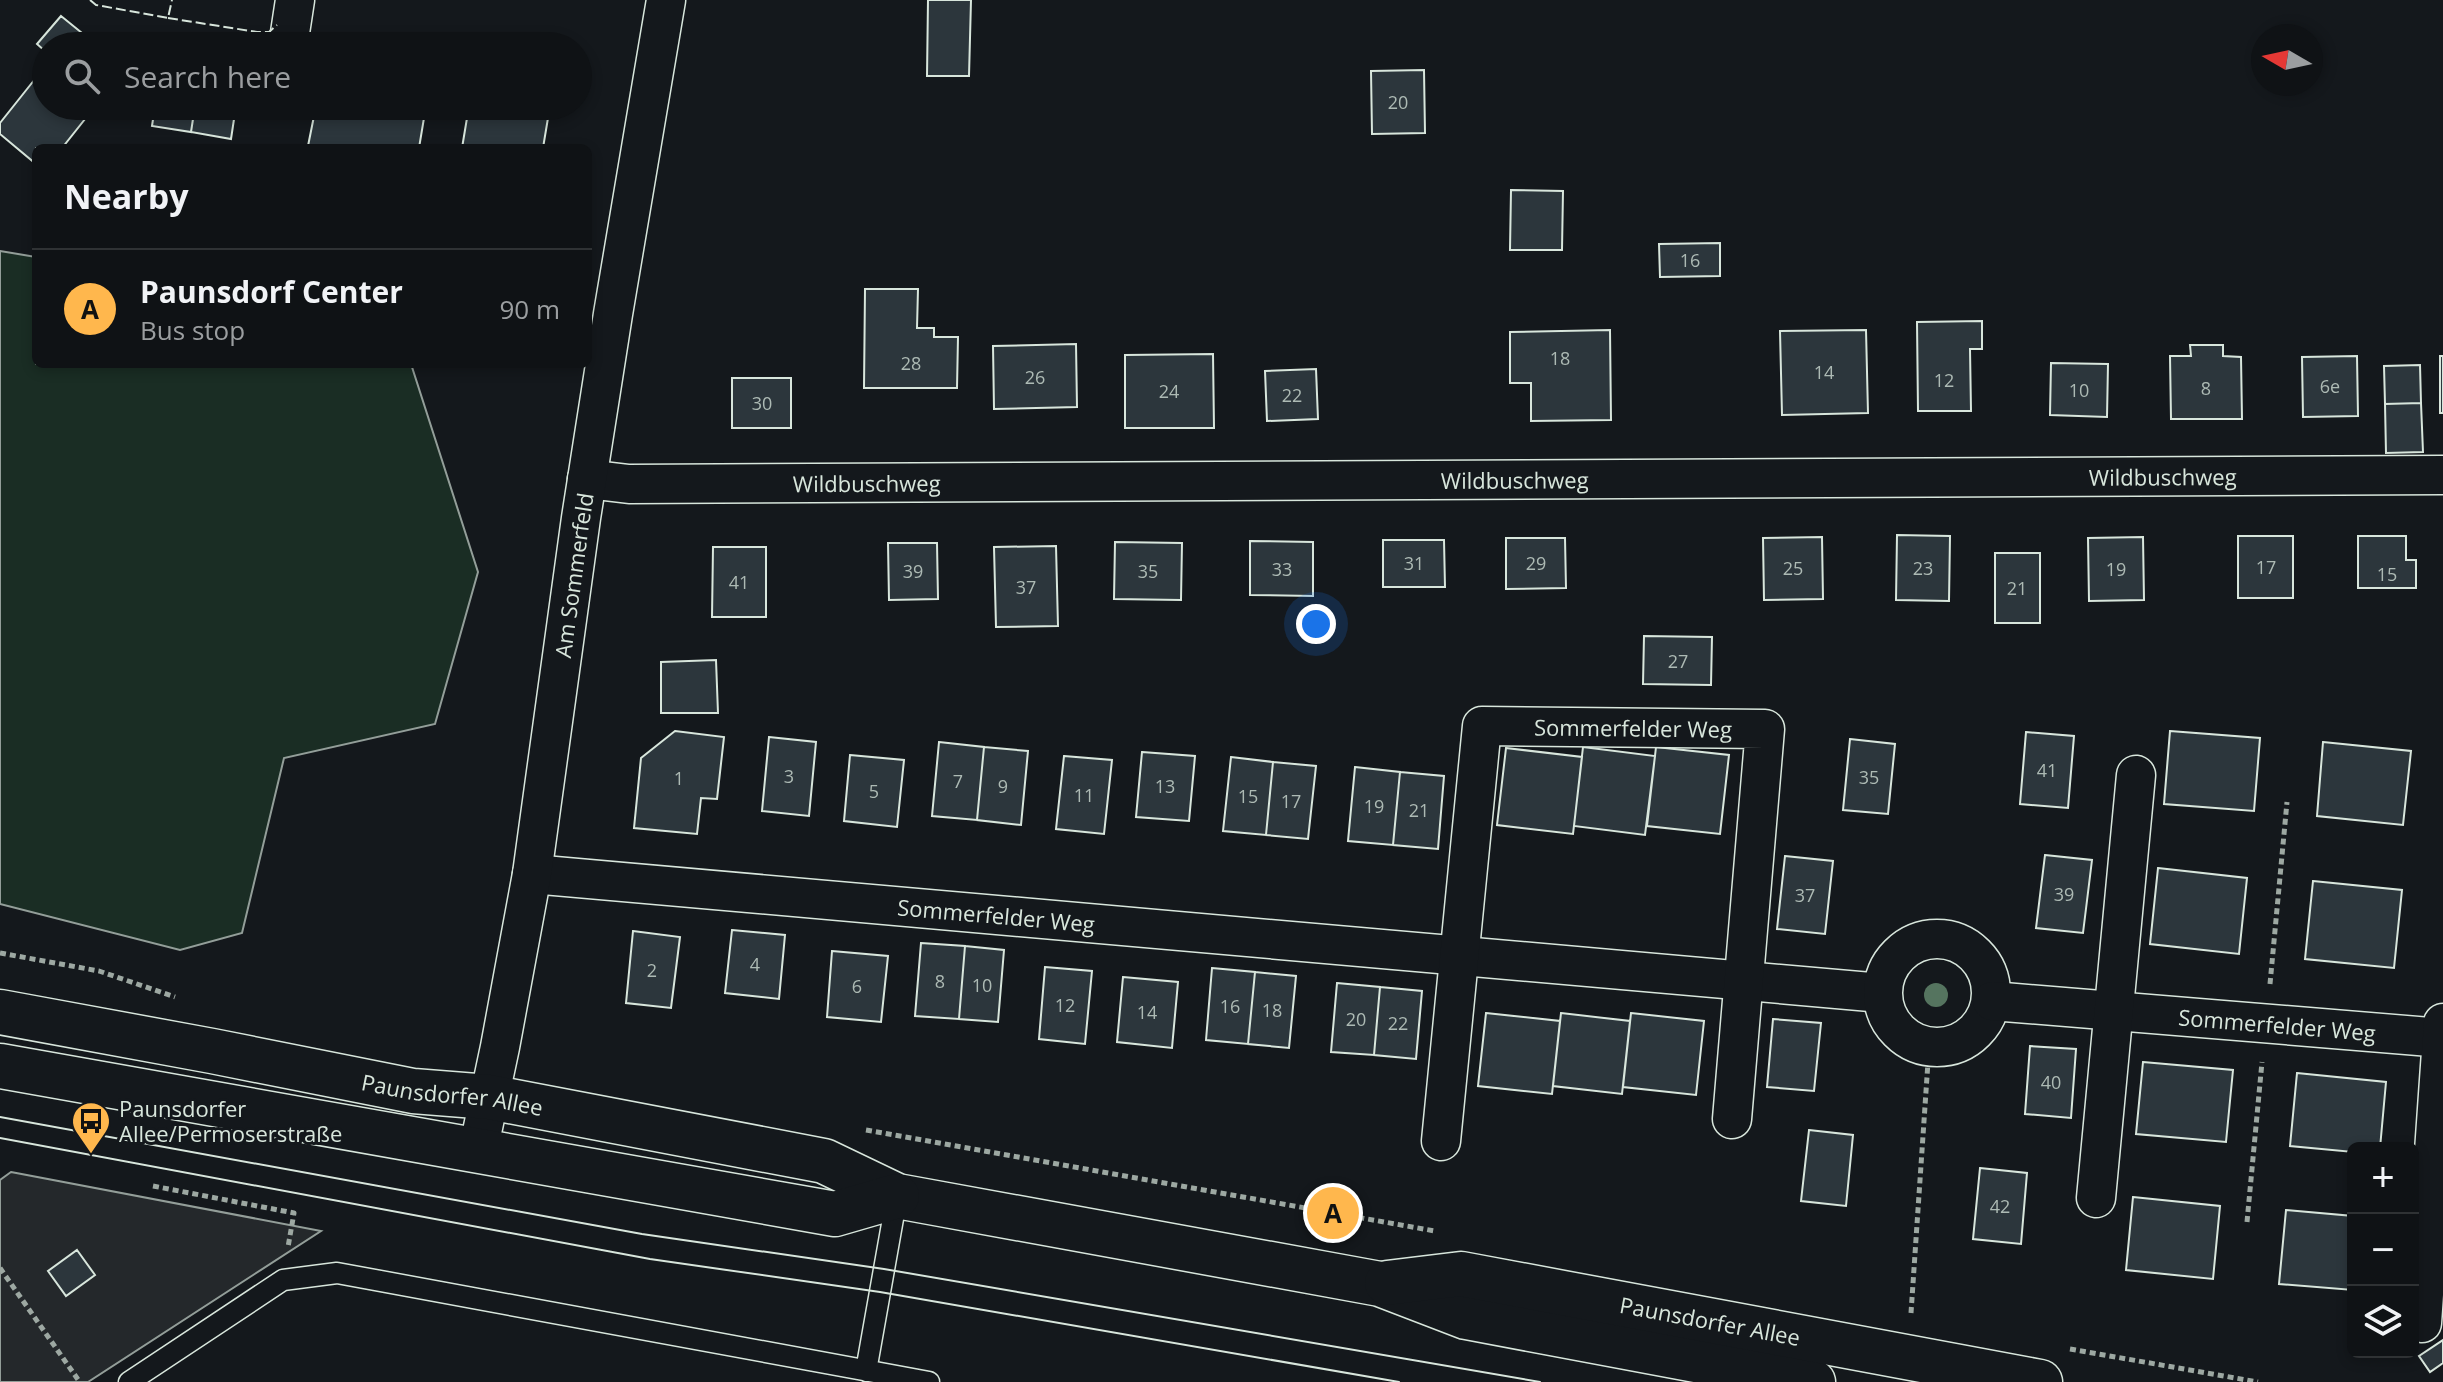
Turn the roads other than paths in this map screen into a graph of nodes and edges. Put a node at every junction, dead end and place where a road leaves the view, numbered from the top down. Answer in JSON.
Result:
{"nodes":[{"id":1,"x":295,"y":0,"type":"edge"},
{"id":2,"x":666,"y":0,"type":"edge"},
{"id":3,"x":290,"y":32,"type":"edge"},
{"id":4,"x":2443,"y":475,"type":"edge"},
{"id":5,"x":587,"y":479,"type":"junction"},
{"id":6,"x":2136,"y":775,"type":"dead end"},
{"id":7,"x":532,"y":874,"type":"junction"},
{"id":8,"x":1459,"y":956,"type":"junction"},
{"id":9,"x":1744,"y":980,"type":"junction"},
{"id":10,"x":1882,"y":993,"type":"junction"},
{"id":11,"x":1992,"y":1001,"type":"junction"},
{"id":12,"x":2113,"y":1011,"type":"junction"},
{"id":13,"x":0,"y":1012,"type":"edge"},
{"id":14,"x":2443,"y":1033,"type":"edge"},
{"id":15,"x":0,"y":1066,"type":"edge"},
{"id":16,"x":489,"y":1097,"type":"junction"},
{"id":17,"x":1732,"y":1119,"type":"dead end"},
{"id":18,"x":1441,"y":1141,"type":"dead end"},
{"id":19,"x":478,"y":1151,"type":"junction"},
{"id":20,"x":897,"y":1196,"type":"junction"},
{"id":21,"x":2096,"y":1198,"type":"dead end"},
{"id":22,"x":1380,"y":1284,"type":"junction"},
{"id":23,"x":2433,"y":1324,"type":"edge"},
{"id":24,"x":2049,"y":1365,"type":"edge"},
{"id":25,"x":866,"y":1371,"type":"junction"},
{"id":26,"x":129,"y":1382,"type":"edge"},
{"id":27,"x":929,"y":1382,"type":"edge"},
{"id":28,"x":1813,"y":1382,"type":"edge"}],
"edges":[{"from":1,"to":3,"type":"street"},
{"from":2,"to":5,"type":"street","name":"Am Sommerfeld"},
{"from":4,"to":5,"type":"street","name":"Wildbuschweg"},
{"from":5,"to":7,"type":"street","name":"Am Sommerfeld"},
{"from":6,"to":12,"type":"street"},
{"from":7,"to":8,"type":"street","name":"Sommerfelder Weg"},
{"from":7,"to":16,"type":"street","name":"Am Sommerfeld"},
{"from":8,"to":9,"type":"street","name":"Sommerfelder Weg"},
{"from":8,"to":9,"type":"street","name":"Sommerfelder Weg"},
{"from":8,"to":18,"type":"street","name":"Sommerfelder Weg"},
{"from":9,"to":10,"type":"street","name":"Sommerfelder Weg"},
{"from":9,"to":17,"type":"street","name":"Sommerfelder Weg"},
{"from":10,"to":11,"type":"street"},
{"from":10,"to":11,"type":"street"},
{"from":11,"to":12,"type":"street","name":"Sommerfelder Weg"},
{"from":12,"to":14,"type":"street","name":"Sommerfelder Weg"},
{"from":12,"to":21,"type":"street"},
{"from":13,"to":16,"type":"main road","name":"Paunsdorfer Allee"},
{"from":14,"to":23,"type":"street","name":"Sommerfelder Weg"},
{"from":15,"to":19,"type":"main road","name":"Paunsdorfer Allee"},
{"from":16,"to":19,"type":"street","name":"Am Sommerfeld"},
{"from":16,"to":20,"type":"main road","name":"Paunsdorfer Allee"},
{"from":19,"to":20,"type":"main road","name":"Paunsdorfer Allee"},
{"from":20,"to":22,"type":"main road","name":"Paunsdorfer Allee"},
{"from":20,"to":25,"type":"lane"},
{"from":22,"to":24,"type":"main road","name":"Paunsdorfer Allee"},
{"from":22,"to":28,"type":"main road","name":"Paunsdorfer Allee"},
{"from":25,"to":26,"type":"lane"},
{"from":25,"to":27,"type":"lane"}]}
